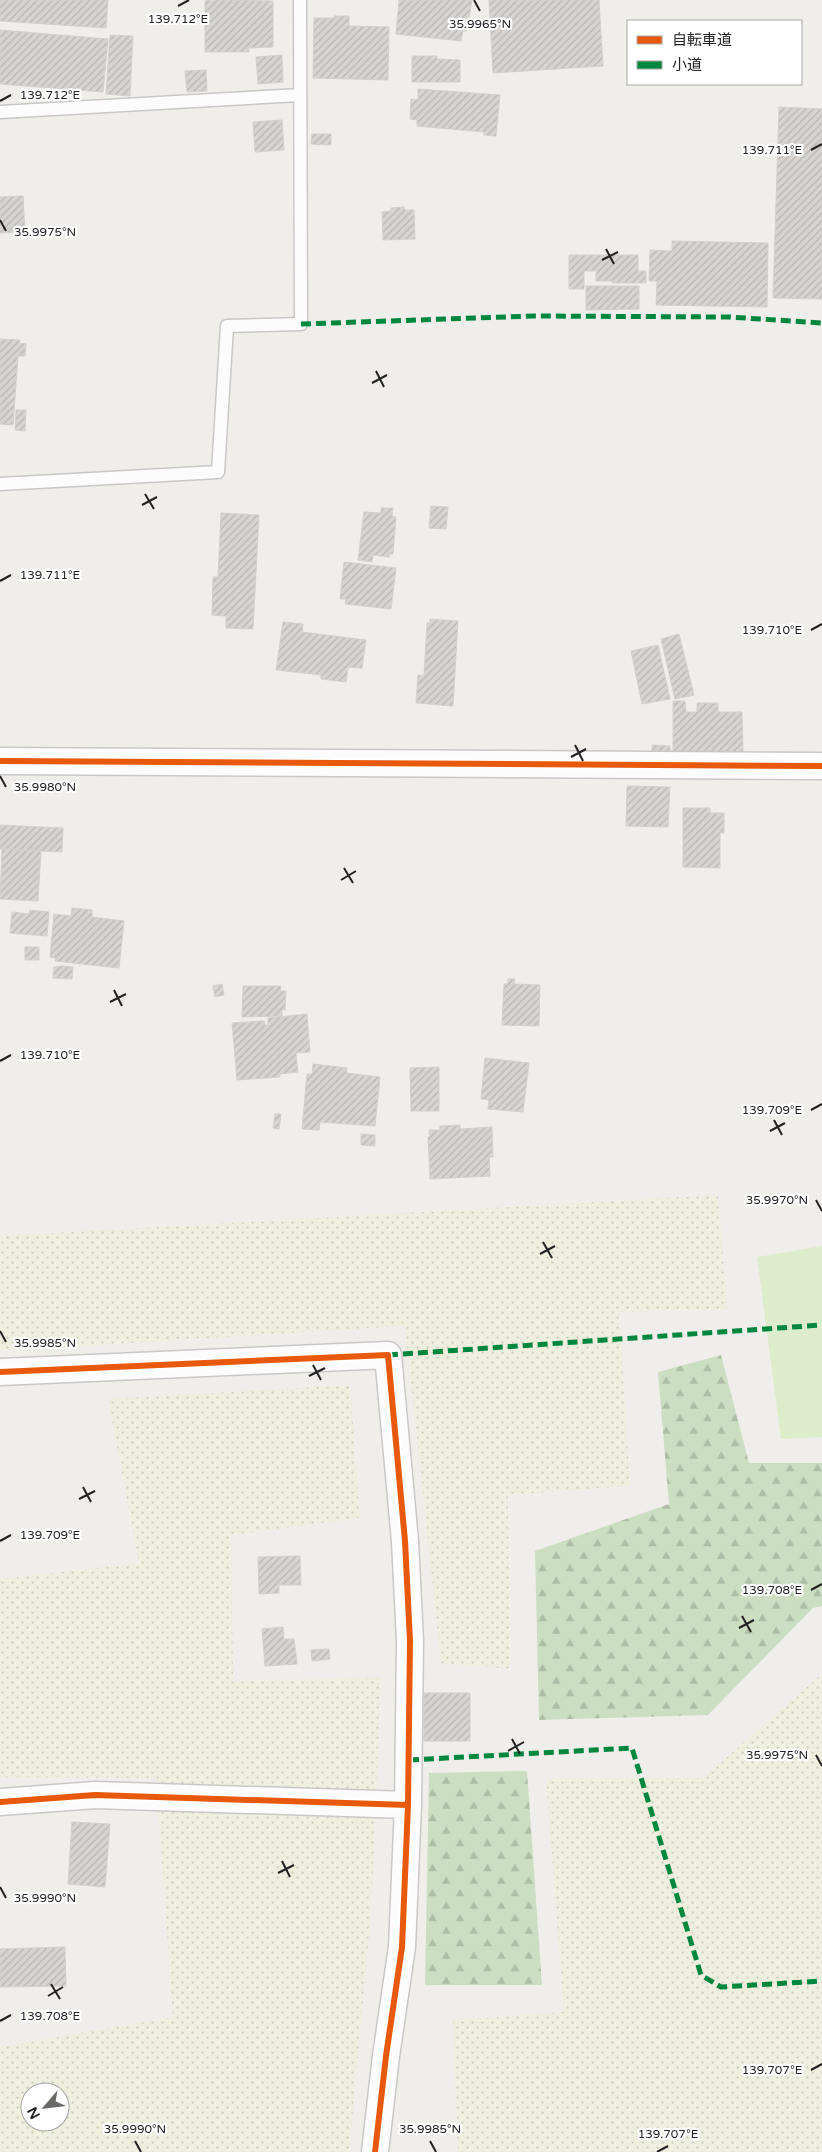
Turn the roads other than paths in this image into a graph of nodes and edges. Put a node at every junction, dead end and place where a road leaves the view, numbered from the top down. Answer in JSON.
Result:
{"nodes":[{"id":1,"x":300,"y":0,"type":"edge"},
{"id":2,"x":300,"y":95,"type":"junction"},
{"id":3,"x":0,"y":112,"type":"edge"},
{"id":4,"x":0,"y":484,"type":"edge"},
{"id":5,"x":0,"y":761,"type":"edge"},
{"id":6,"x":822,"y":766,"type":"edge"},
{"id":7,"x":0,"y":1372,"type":"edge"},
{"id":8,"x":0,"y":1802,"type":"edge"},
{"id":9,"x":408,"y":1806,"type":"junction"},
{"id":10,"x":376,"y":2152,"type":"edge"}],
"edges":[{"from":1,"to":2,"type":"lane"},
{"from":2,"to":3,"type":"lane"},
{"from":2,"to":4,"type":"lane"},
{"from":5,"to":6,"type":"street"},
{"from":7,"to":9,"type":"street"},
{"from":8,"to":9,"type":"street"},
{"from":9,"to":10,"type":"street"}]}
